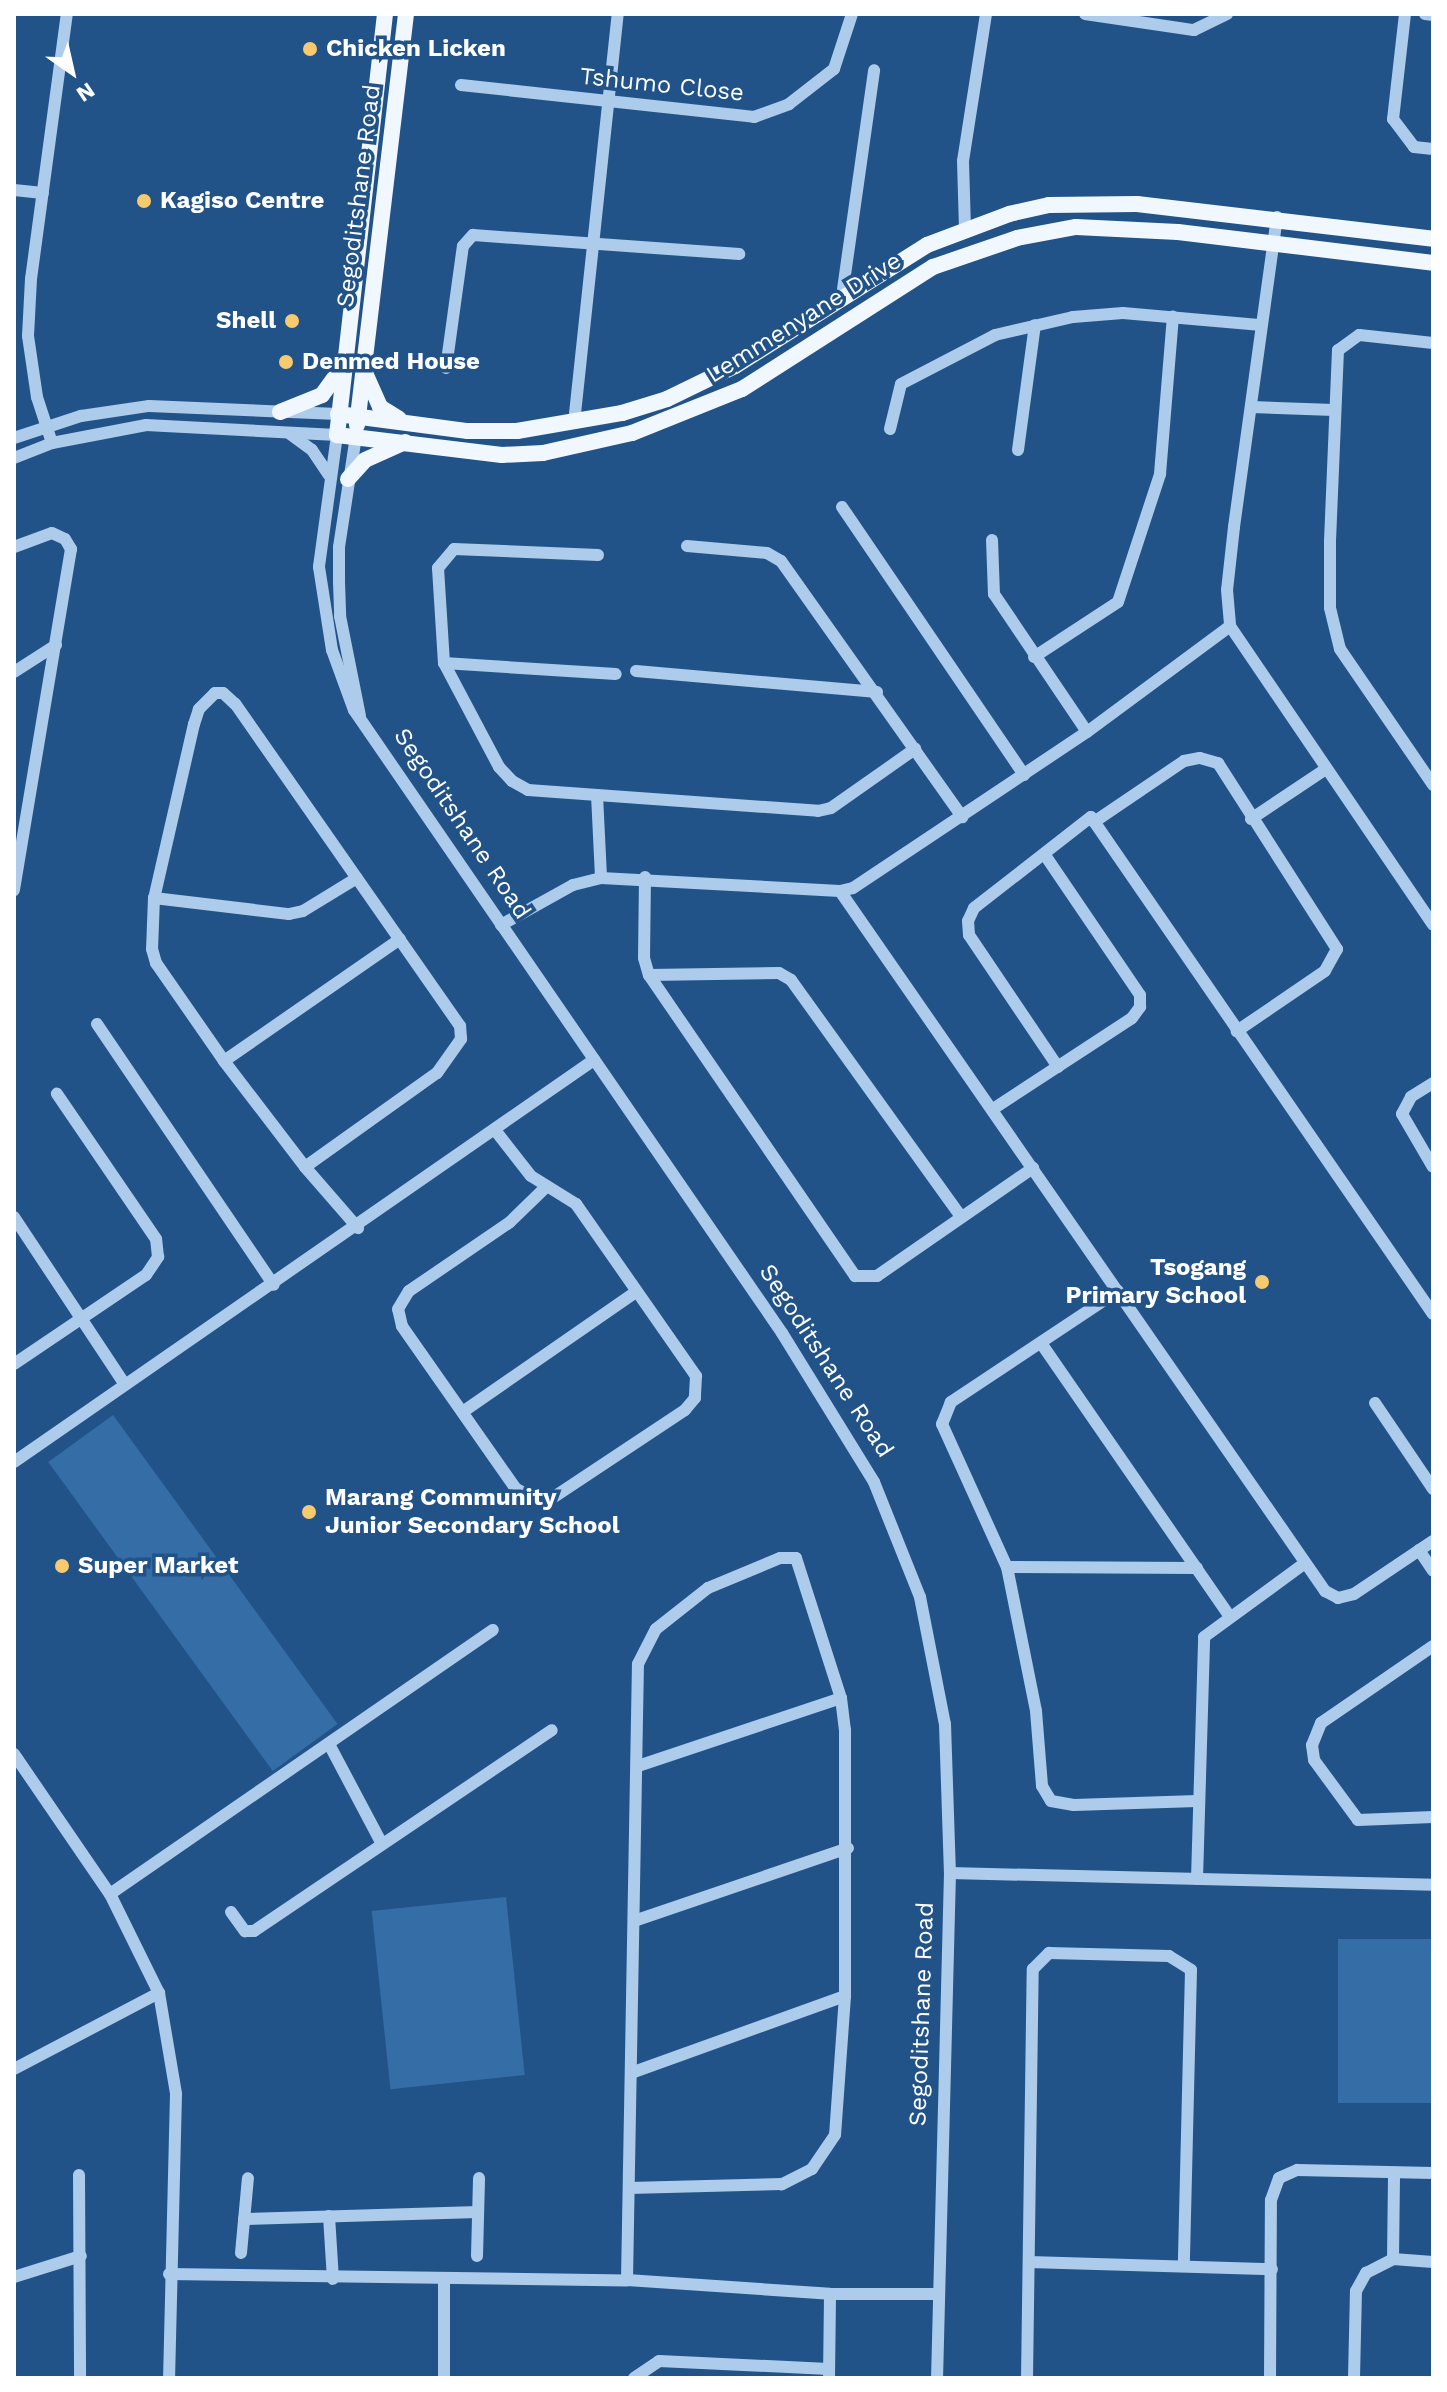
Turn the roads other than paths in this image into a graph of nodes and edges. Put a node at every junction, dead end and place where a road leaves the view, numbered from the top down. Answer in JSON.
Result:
{"nodes":[{"id":1,"x":67,"y":14,"type":"edge"},
{"id":2,"x":385,"y":14,"type":"edge"},
{"id":3,"x":406,"y":14,"type":"edge"},
{"id":4,"x":618,"y":14,"type":"edge"},
{"id":5,"x":852,"y":14,"type":"edge"},
{"id":6,"x":986,"y":14,"type":"edge"},
{"id":7,"x":1085,"y":14,"type":"edge"},
{"id":8,"x":1227,"y":14,"type":"edge"},
{"id":9,"x":1405,"y":14,"type":"edge"},
{"id":10,"x":1425,"y":14,"type":"edge"},
{"id":11,"x":1433,"y":15,"type":"edge"},
{"id":12,"x":874,"y":70,"type":"dead end"},
{"id":13,"x":461,"y":85,"type":"dead end"},
{"id":14,"x":610,"y":101,"type":"junction"},
{"id":15,"x":1433,"y":149,"type":"edge"},
{"id":16,"x":14,"y":190,"type":"edge"},
{"id":17,"x":43,"y":193,"type":"junction"},
{"id":18,"x":1277,"y":217,"type":"junction"},
{"id":19,"x":965,"y":229,"type":"junction"},
{"id":20,"x":1433,"y":239,"type":"edge"},
{"id":21,"x":592,"y":242,"type":"junction"},
{"id":22,"x":1271,"y":244,"type":"junction"},
{"id":23,"x":739,"y":254,"type":"dead end"},
{"id":24,"x":1433,"y":263,"type":"edge"},
{"id":25,"x":842,"y":296,"type":"junction"},
{"id":26,"x":1173,"y":317,"type":"junction"},
{"id":27,"x":1035,"y":325,"type":"junction"},
{"id":28,"x":1261,"y":325,"type":"junction"},
{"id":29,"x":1433,"y":343,"type":"edge"},
{"id":30,"x":343,"y":366,"type":"junction"},
{"id":31,"x":363,"y":368,"type":"junction"},
{"id":32,"x":446,"y":368,"type":"dead end"},
{"id":33,"x":1251,"y":407,"type":"junction"},
{"id":34,"x":1334,"y":410,"type":"junction"},
{"id":35,"x":280,"y":412,"type":"junction"},
{"id":36,"x":338,"y":414,"type":"junction"},
{"id":37,"x":358,"y":417,"type":"junction"},
{"id":38,"x":408,"y":423,"type":"junction"},
{"id":39,"x":574,"y":423,"type":"junction"},
{"id":40,"x":45,"y":424,"type":"junction"},
{"id":41,"x":890,"y":429,"type":"dead end"},
{"id":42,"x":287,"y":432,"type":"junction"},
{"id":43,"x":337,"y":435,"type":"junction"},
{"id":44,"x":356,"y":436,"type":"junction"},
{"id":45,"x":14,"y":438,"type":"edge"},
{"id":46,"x":406,"y":441,"type":"junction"},
{"id":47,"x":52,"y":443,"type":"junction"},
{"id":48,"x":1018,"y":450,"type":"dead end"},
{"id":49,"x":14,"y":458,"type":"edge"},
{"id":50,"x":329,"y":475,"type":"junction"},
{"id":51,"x":348,"y":479,"type":"junction"},
{"id":52,"x":842,"y":507,"type":"dead end"},
{"id":53,"x":992,"y":540,"type":"dead end"},
{"id":54,"x":687,"y":546,"type":"dead end"},
{"id":55,"x":14,"y":547,"type":"edge"},
{"id":56,"x":598,"y":555,"type":"dead end"},
{"id":57,"x":1230,"y":626,"type":"junction"},
{"id":58,"x":56,"y":645,"type":"junction"},
{"id":59,"x":1034,"y":657,"type":"junction"},
{"id":60,"x":444,"y":663,"type":"junction"},
{"id":61,"x":636,"y":671,"type":"dead end"},
{"id":62,"x":14,"y":672,"type":"edge"},
{"id":63,"x":616,"y":674,"type":"dead end"},
{"id":64,"x":877,"y":692,"type":"junction"},
{"id":65,"x":360,"y":716,"type":"junction"},
{"id":66,"x":1087,"y":732,"type":"junction"},
{"id":67,"x":915,"y":749,"type":"junction"},
{"id":68,"x":1326,"y":769,"type":"junction"},
{"id":69,"x":1024,"y":775,"type":"junction"},
{"id":70,"x":1433,"y":785,"type":"edge"},
{"id":71,"x":597,"y":795,"type":"junction"},
{"id":72,"x":29,"y":801,"type":"junction"},
{"id":73,"x":14,"y":810,"type":"edge"},
{"id":74,"x":962,"y":817,"type":"junction"},
{"id":75,"x":1251,"y":819,"type":"junction"},
{"id":76,"x":1094,"y":822,"type":"junction"},
{"id":77,"x":1045,"y":855,"type":"junction"},
{"id":78,"x":645,"y":877,"type":"junction"},
{"id":79,"x":357,"y":878,"type":"junction"},
{"id":80,"x":601,"y":878,"type":"junction"},
{"id":81,"x":14,"y":890,"type":"edge"},
{"id":82,"x":840,"y":891,"type":"junction"},
{"id":83,"x":154,"y":898,"type":"junction"},
{"id":84,"x":1427,"y":905,"type":"edge"},
{"id":85,"x":501,"y":925,"type":"junction"},
{"id":86,"x":1433,"y":925,"type":"edge"},
{"id":87,"x":400,"y":939,"type":"junction"},
{"id":88,"x":649,"y":975,"type":"junction"},
{"id":89,"x":97,"y":1024,"type":"dead end"},
{"id":90,"x":1237,"y":1031,"type":"junction"},
{"id":91,"x":594,"y":1060,"type":"junction"},
{"id":92,"x":224,"y":1061,"type":"junction"},
{"id":93,"x":1058,"y":1067,"type":"junction"},
{"id":94,"x":1433,"y":1083,"type":"edge"},
{"id":95,"x":57,"y":1094,"type":"dead end"},
{"id":96,"x":993,"y":1109,"type":"junction"},
{"id":97,"x":495,"y":1130,"type":"junction"},
{"id":98,"x":305,"y":1167,"type":"junction"},
{"id":99,"x":1433,"y":1167,"type":"edge"},
{"id":100,"x":1033,"y":1168,"type":"junction"},
{"id":101,"x":546,"y":1187,"type":"junction"},
{"id":102,"x":14,"y":1217,"type":"edge"},
{"id":103,"x":961,"y":1217,"type":"junction"},
{"id":104,"x":358,"y":1228,"type":"junction"},
{"id":105,"x":274,"y":1285,"type":"junction"},
{"id":106,"x":1118,"y":1291,"type":"junction"},
{"id":107,"x":636,"y":1292,"type":"junction"},
{"id":108,"x":1433,"y":1314,"type":"edge"},
{"id":109,"x":82,"y":1319,"type":"junction"},
{"id":110,"x":1041,"y":1343,"type":"junction"},
{"id":111,"x":14,"y":1364,"type":"edge"},
{"id":112,"x":125,"y":1385,"type":"junction"},
{"id":113,"x":1375,"y":1403,"type":"dead end"},
{"id":114,"x":464,"y":1411,"type":"junction"},
{"id":115,"x":14,"y":1462,"type":"edge"},
{"id":116,"x":1433,"y":1489,"type":"edge"},
{"id":117,"x":1433,"y":1541,"type":"edge"},
{"id":118,"x":1419,"y":1550,"type":"junction"},
{"id":119,"x":1305,"y":1563,"type":"junction"},
{"id":120,"x":1007,"y":1567,"type":"junction"},
{"id":121,"x":1197,"y":1568,"type":"junction"},
{"id":122,"x":1433,"y":1571,"type":"edge"},
{"id":123,"x":1229,"y":1616,"type":"junction"},
{"id":124,"x":493,"y":1630,"type":"dead end"},
{"id":125,"x":1433,"y":1646,"type":"edge"},
{"id":126,"x":841,"y":1698,"type":"junction"},
{"id":127,"x":552,"y":1730,"type":"dead end"},
{"id":128,"x":329,"y":1744,"type":"junction"},
{"id":129,"x":14,"y":1754,"type":"edge"},
{"id":130,"x":638,"y":1766,"type":"junction"},
{"id":131,"x":1197,"y":1801,"type":"junction"},
{"id":132,"x":1433,"y":1817,"type":"edge"},
{"id":133,"x":382,"y":1844,"type":"junction"},
{"id":134,"x":848,"y":1848,"type":"junction"},
{"id":135,"x":950,"y":1873,"type":"junction"},
{"id":136,"x":1197,"y":1879,"type":"junction"},
{"id":137,"x":1433,"y":1885,"type":"edge"},
{"id":138,"x":110,"y":1894,"type":"junction"},
{"id":139,"x":231,"y":1912,"type":"dead end"},
{"id":140,"x":634,"y":1921,"type":"junction"},
{"id":141,"x":159,"y":1993,"type":"junction"},
{"id":142,"x":845,"y":1996,"type":"junction"},
{"id":143,"x":14,"y":2069,"type":"edge"},
{"id":144,"x":631,"y":2073,"type":"junction"},
{"id":145,"x":1394,"y":2173,"type":"junction"},
{"id":146,"x":1433,"y":2173,"type":"edge"},
{"id":147,"x":79,"y":2175,"type":"dead end"},
{"id":148,"x":248,"y":2178,"type":"dead end"},
{"id":149,"x":479,"y":2178,"type":"dead end"},
{"id":150,"x":629,"y":2188,"type":"junction"},
{"id":151,"x":478,"y":2212,"type":"junction"},
{"id":152,"x":329,"y":2216,"type":"junction"},
{"id":153,"x":244,"y":2219,"type":"junction"},
{"id":154,"x":241,"y":2253,"type":"dead end"},
{"id":155,"x":81,"y":2256,"type":"junction"},
{"id":156,"x":477,"y":2256,"type":"dead end"},
{"id":157,"x":1393,"y":2259,"type":"junction"},
{"id":158,"x":1029,"y":2262,"type":"junction"},
{"id":159,"x":1433,"y":2262,"type":"edge"},
{"id":160,"x":1184,"y":2266,"type":"junction"},
{"id":161,"x":1272,"y":2269,"type":"junction"},
{"id":162,"x":169,"y":2274,"type":"junction"},
{"id":163,"x":14,"y":2277,"type":"edge"},
{"id":164,"x":333,"y":2279,"type":"junction"},
{"id":165,"x":627,"y":2280,"type":"junction"},
{"id":166,"x":444,"y":2282,"type":"junction"},
{"id":167,"x":830,"y":2294,"type":"junction"},
{"id":168,"x":938,"y":2294,"type":"junction"},
{"id":169,"x":829,"y":2374,"type":"edge"},
{"id":170,"x":80,"y":2378,"type":"edge"},
{"id":171,"x":169,"y":2378,"type":"edge"},
{"id":172,"x":444,"y":2378,"type":"edge"},
{"id":173,"x":634,"y":2378,"type":"edge"},
{"id":174,"x":937,"y":2378,"type":"edge"},
{"id":175,"x":1027,"y":2378,"type":"edge"},
{"id":176,"x":1270,"y":2378,"type":"edge"},
{"id":177,"x":1354,"y":2378,"type":"edge"}],
"edges":[{"from":1,"to":17,"type":"street"},
{"from":2,"to":30,"type":"main road","name":"Segoditshane Road"},
{"from":3,"to":31,"type":"main road","name":"Segoditshane Road"},
{"from":4,"to":14,"type":"street"},
{"from":5,"to":14,"type":"street","name":"Tshumo Close"},
{"from":6,"to":19,"type":"street"},
{"from":7,"to":8,"type":"street"},
{"from":9,"to":15,"type":"street"},
{"from":10,"to":11,"type":"street"},
{"from":12,"to":25,"type":"street"},
{"from":13,"to":14,"type":"street","name":"Tshumo Close"},
{"from":14,"to":21,"type":"street"},
{"from":16,"to":17,"type":"street"},
{"from":17,"to":40,"type":"street"},
{"from":18,"to":19,"type":"main road","name":"Lemmenyane Drive"},
{"from":18,"to":20,"type":"main road","name":"Lemmenyane Drive"},
{"from":18,"to":22,"type":"street"},
{"from":19,"to":25,"type":"main road","name":"Lemmenyane Drive"},
{"from":21,"to":23,"type":"street"},
{"from":21,"to":32,"type":"street"},
{"from":21,"to":39,"type":"street"},
{"from":22,"to":24,"type":"main road","name":"Lemmenyane Drive"},
{"from":22,"to":28,"type":"street"},
{"from":22,"to":46,"type":"main road","name":"Lemmenyane Drive"},
{"from":25,"to":39,"type":"main road","name":"Lemmenyane Drive"},
{"from":26,"to":27,"type":"street"},
{"from":26,"to":28,"type":"street"},
{"from":26,"to":59,"type":"street"},
{"from":27,"to":41,"type":"street"},
{"from":27,"to":48,"type":"street"},
{"from":28,"to":33,"type":"street"},
{"from":29,"to":34,"type":"street"},
{"from":30,"to":35,"type":"main road"},
{"from":30,"to":36,"type":"main road","name":"Segoditshane Road"},
{"from":31,"to":37,"type":"main road","name":"Segoditshane Road"},
{"from":31,"to":38,"type":"main road"},
{"from":33,"to":34,"type":"street"},
{"from":33,"to":57,"type":"street"},
{"from":34,"to":70,"type":"street"},
{"from":35,"to":36,"type":"street","name":"Lemmenyane Drive"},
{"from":35,"to":40,"type":"street","name":"Lemmenyane Drive"},
{"from":36,"to":37,"type":"main road","name":"Lemmenyane Drive"},
{"from":36,"to":43,"type":"main road","name":"Segoditshane Road"},
{"from":37,"to":38,"type":"main road","name":"Lemmenyane Drive"},
{"from":37,"to":44,"type":"main road","name":"Segoditshane Road"},
{"from":38,"to":39,"type":"main road","name":"Lemmenyane Drive"},
{"from":40,"to":45,"type":"street","name":"Lemmenyane Drive"},
{"from":40,"to":47,"type":"street"},
{"from":42,"to":43,"type":"street","name":"Lemmenyane Drive"},
{"from":42,"to":47,"type":"street","name":"Lemmenyane Drive"},
{"from":42,"to":50,"type":"street"},
{"from":43,"to":44,"type":"main road","name":"Lemmenyane Drive"},
{"from":43,"to":50,"type":"street","name":"Segoditshane Road"},
{"from":44,"to":46,"type":"main road","name":"Lemmenyane Drive"},
{"from":44,"to":51,"type":"street","name":"Segoditshane Road"},
{"from":46,"to":51,"type":"main road"},
{"from":47,"to":49,"type":"street","name":"Lemmenyane Drive"},
{"from":50,"to":65,"type":"street","name":"Segoditshane Road"},
{"from":51,"to":65,"type":"street","name":"Segoditshane Road"},
{"from":52,"to":69,"type":"street"},
{"from":53,"to":59,"type":"street"},
{"from":54,"to":64,"type":"street"},
{"from":55,"to":58,"type":"street"},
{"from":56,"to":60,"type":"street"},
{"from":57,"to":66,"type":"street"},
{"from":57,"to":68,"type":"street"},
{"from":58,"to":62,"type":"street"},
{"from":58,"to":72,"type":"street"},
{"from":59,"to":66,"type":"street"},
{"from":60,"to":63,"type":"street"},
{"from":60,"to":71,"type":"street"},
{"from":61,"to":64,"type":"street"},
{"from":64,"to":67,"type":"street"},
{"from":65,"to":85,"type":"street","name":"Segoditshane Road"},
{"from":66,"to":69,"type":"street"},
{"from":67,"to":71,"type":"street"},
{"from":67,"to":74,"type":"street"},
{"from":68,"to":75,"type":"street"},
{"from":68,"to":84,"type":"street"},
{"from":69,"to":74,"type":"street"},
{"from":71,"to":80,"type":"street"},
{"from":72,"to":73,"type":"street"},
{"from":72,"to":81,"type":"street"},
{"from":74,"to":82,"type":"street"},
{"from":75,"to":76,"type":"street"},
{"from":75,"to":90,"type":"street"},
{"from":76,"to":77,"type":"street"},
{"from":76,"to":90,"type":"street"},
{"from":77,"to":93,"type":"street"},
{"from":77,"to":93,"type":"street"},
{"from":78,"to":80,"type":"street"},
{"from":78,"to":82,"type":"street"},
{"from":78,"to":88,"type":"street"},
{"from":79,"to":83,"type":"street"},
{"from":79,"to":83,"type":"street"},
{"from":79,"to":87,"type":"street"},
{"from":80,"to":85,"type":"street"},
{"from":82,"to":96,"type":"street"},
{"from":83,"to":92,"type":"street"},
{"from":84,"to":86,"type":"street"},
{"from":85,"to":91,"type":"street","name":"Segoditshane Road"},
{"from":87,"to":92,"type":"street"},
{"from":87,"to":98,"type":"street"},
{"from":88,"to":103,"type":"street"},
{"from":88,"to":103,"type":"street"},
{"from":89,"to":105,"type":"street"},
{"from":90,"to":108,"type":"street"},
{"from":91,"to":97,"type":"street"},
{"from":91,"to":135,"type":"street","name":"Segoditshane Road"},
{"from":92,"to":98,"type":"street"},
{"from":93,"to":96,"type":"street"},
{"from":94,"to":99,"type":"street"},
{"from":95,"to":109,"type":"street"},
{"from":96,"to":100,"type":"street"},
{"from":97,"to":101,"type":"street"},
{"from":97,"to":104,"type":"street"},
{"from":98,"to":104,"type":"street"},
{"from":100,"to":103,"type":"street"},
{"from":100,"to":106,"type":"street"},
{"from":101,"to":107,"type":"street"},
{"from":101,"to":114,"type":"street"},
{"from":102,"to":109,"type":"street"},
{"from":104,"to":105,"type":"street"},
{"from":105,"to":112,"type":"street"},
{"from":106,"to":110,"type":"street"},
{"from":106,"to":119,"type":"street"},
{"from":107,"to":114,"type":"street"},
{"from":107,"to":114,"type":"street"},
{"from":109,"to":111,"type":"street"},
{"from":109,"to":112,"type":"street"},
{"from":110,"to":120,"type":"street"},
{"from":110,"to":121,"type":"street"},
{"from":112,"to":115,"type":"street"},
{"from":113,"to":116,"type":"street"},
{"from":117,"to":118,"type":"street"},
{"from":118,"to":119,"type":"street"},
{"from":118,"to":122,"type":"street"},
{"from":119,"to":123,"type":"street"},
{"from":120,"to":121,"type":"street"},
{"from":120,"to":131,"type":"street"},
{"from":121,"to":123,"type":"street"},
{"from":123,"to":131,"type":"street"},
{"from":124,"to":128,"type":"street"},
{"from":125,"to":132,"type":"street"},
{"from":126,"to":130,"type":"street"},
{"from":126,"to":130,"type":"street"},
{"from":126,"to":134,"type":"street"},
{"from":127,"to":133,"type":"street"},
{"from":128,"to":133,"type":"street"},
{"from":128,"to":138,"type":"street"},
{"from":129,"to":138,"type":"street"},
{"from":130,"to":140,"type":"street"},
{"from":131,"to":136,"type":"street"},
{"from":133,"to":139,"type":"street"},
{"from":134,"to":140,"type":"street"},
{"from":134,"to":142,"type":"street"},
{"from":135,"to":136,"type":"street"},
{"from":135,"to":168,"type":"street","name":"Segoditshane Road"},
{"from":136,"to":137,"type":"street"},
{"from":138,"to":141,"type":"street"},
{"from":140,"to":144,"type":"street"},
{"from":141,"to":143,"type":"street"},
{"from":141,"to":162,"type":"street"},
{"from":142,"to":144,"type":"street"},
{"from":142,"to":150,"type":"street"},
{"from":144,"to":150,"type":"street"},
{"from":145,"to":146,"type":"street"},
{"from":145,"to":157,"type":"street"},
{"from":145,"to":161,"type":"street"},
{"from":147,"to":155,"type":"street"},
{"from":148,"to":153,"type":"street"},
{"from":149,"to":151,"type":"street"},
{"from":150,"to":165,"type":"street"},
{"from":151,"to":152,"type":"street"},
{"from":151,"to":156,"type":"street"},
{"from":152,"to":153,"type":"street"},
{"from":152,"to":164,"type":"street"},
{"from":153,"to":154,"type":"street"},
{"from":155,"to":163,"type":"street"},
{"from":155,"to":170,"type":"street"},
{"from":157,"to":159,"type":"street"},
{"from":157,"to":177,"type":"street"},
{"from":158,"to":160,"type":"street"},
{"from":158,"to":160,"type":"street"},
{"from":158,"to":175,"type":"street"},
{"from":160,"to":161,"type":"street"},
{"from":161,"to":176,"type":"street"},
{"from":162,"to":164,"type":"street"},
{"from":162,"to":171,"type":"street"},
{"from":164,"to":166,"type":"street"},
{"from":165,"to":166,"type":"street"},
{"from":165,"to":167,"type":"street"},
{"from":166,"to":172,"type":"street"},
{"from":167,"to":168,"type":"street"},
{"from":167,"to":169,"type":"street"},
{"from":168,"to":174,"type":"street","name":"Segoditshane Road"},
{"from":169,"to":173,"type":"street"}]}
